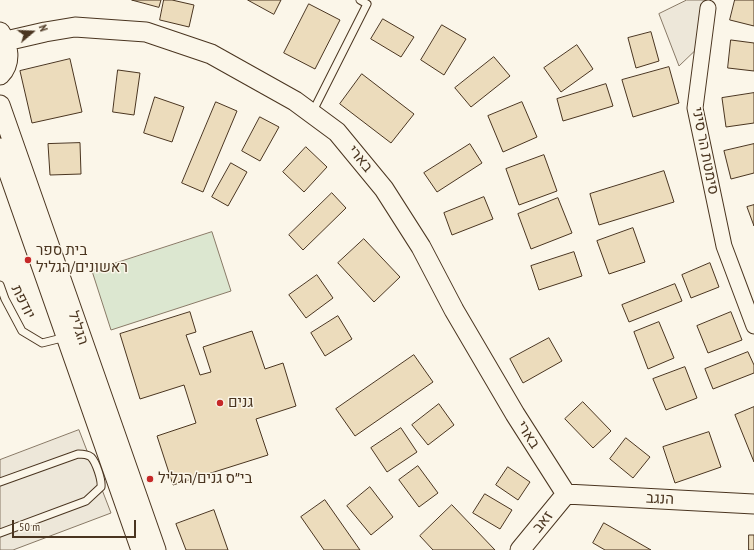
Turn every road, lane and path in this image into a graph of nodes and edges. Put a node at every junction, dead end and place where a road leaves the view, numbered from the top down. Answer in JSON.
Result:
{"nodes":[{"id":1,"x":360,"y":0,"type":"edge"},
{"id":2,"x":708,"y":8,"type":"dead end"},
{"id":3,"x":3,"y":37,"type":"edge"},
{"id":4,"x":0,"y":75,"type":"edge"},
{"id":5,"x":0,"y":105,"type":"edge"},
{"id":6,"x":311,"y":113,"type":"junction"},
{"id":7,"x":0,"y":148,"type":"edge"},
{"id":8,"x":0,"y":285,"type":"edge"},
{"id":9,"x":754,"y":326,"type":"edge"},
{"id":10,"x":66,"y":337,"type":"junction"},
{"id":11,"x":0,"y":482,"type":"edge"},
{"id":12,"x":566,"y":494,"type":"junction"},
{"id":13,"x":754,"y":504,"type":"edge"},
{"id":14,"x":0,"y":533,"type":"edge"},
{"id":15,"x":141,"y":550,"type":"edge"},
{"id":16,"x":156,"y":550,"type":"edge"},
{"id":17,"x":520,"y":550,"type":"edge"}],
"edges":[{"from":1,"to":6,"type":"lane"},
{"from":2,"to":9,"type":"street","name":"סימטת הר סיני"},
{"from":3,"to":4,"type":"street"},
{"from":3,"to":6,"type":"street","name":"בארי"},
{"from":5,"to":16,"type":"street","name":"הגליל"},
{"from":6,"to":12,"type":"street","name":"בארי"},
{"from":7,"to":10,"type":"street","name":"הגליל"},
{"from":8,"to":10,"type":"lane","name":"יודפת"},
{"from":10,"to":15,"type":"street","name":"הגליל"},
{"from":11,"to":14,"type":"lane"},
{"from":12,"to":13,"type":"street","name":"הנגב"},
{"from":12,"to":17,"type":"street","name":"זאב"}]}
